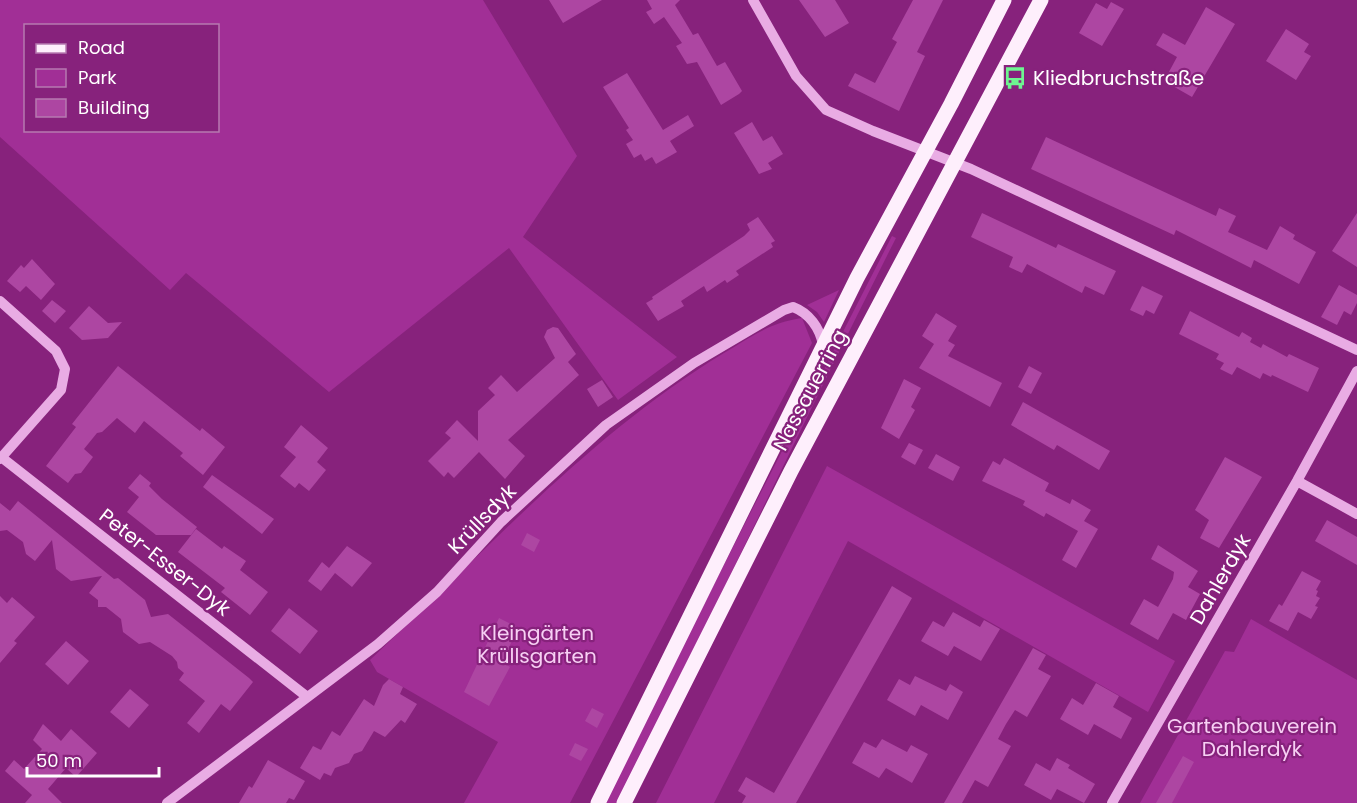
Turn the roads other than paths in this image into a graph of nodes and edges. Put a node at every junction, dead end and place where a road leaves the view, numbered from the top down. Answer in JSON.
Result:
{"nodes":[{"id":1,"x":753,"y":0,"type":"edge"},
{"id":2,"x":1004,"y":0,"type":"edge"},
{"id":3,"x":1041,"y":0,"type":"edge"},
{"id":4,"x":925,"y":152,"type":"junction"},
{"id":5,"x":954,"y":162,"type":"junction"},
{"id":6,"x":0,"y":301,"type":"edge"},
{"id":7,"x":823,"y":345,"type":"junction"},
{"id":8,"x":1357,"y":350,"type":"edge"},
{"id":9,"x":1357,"y":371,"type":"edge"},
{"id":10,"x":1,"y":458,"type":"edge"},
{"id":11,"x":1297,"y":481,"type":"junction"},
{"id":12,"x":1357,"y":514,"type":"edge"},
{"id":13,"x":306,"y":696,"type":"junction"},
{"id":14,"x":167,"y":803,"type":"edge"},
{"id":15,"x":598,"y":803,"type":"edge"},
{"id":16,"x":624,"y":803,"type":"edge"},
{"id":17,"x":1112,"y":803,"type":"edge"}],
"edges":[{"from":1,"to":4,"type":"street"},
{"from":2,"to":4,"type":"main road","name":"Nassauerring"},
{"from":3,"to":5,"type":"main road","name":"Nassauerring"},
{"from":4,"to":5,"type":"street"},
{"from":4,"to":7,"type":"main road","name":"Nassauerring"},
{"from":5,"to":8,"type":"street"},
{"from":5,"to":16,"type":"main road","name":"Nassauerring"},
{"from":6,"to":10,"type":"street"},
{"from":7,"to":13,"type":"street","name":"Krüllsdyk"},
{"from":7,"to":15,"type":"main road","name":"Nassauerring"},
{"from":9,"to":11,"type":"street","name":"Dahlerdyk"},
{"from":10,"to":13,"type":"street","name":"Peter-Esser-Dyk"},
{"from":11,"to":12,"type":"street"},
{"from":11,"to":17,"type":"street","name":"Dahlerdyk"},
{"from":13,"to":14,"type":"street","name":"Krüllsdyk"}]}
